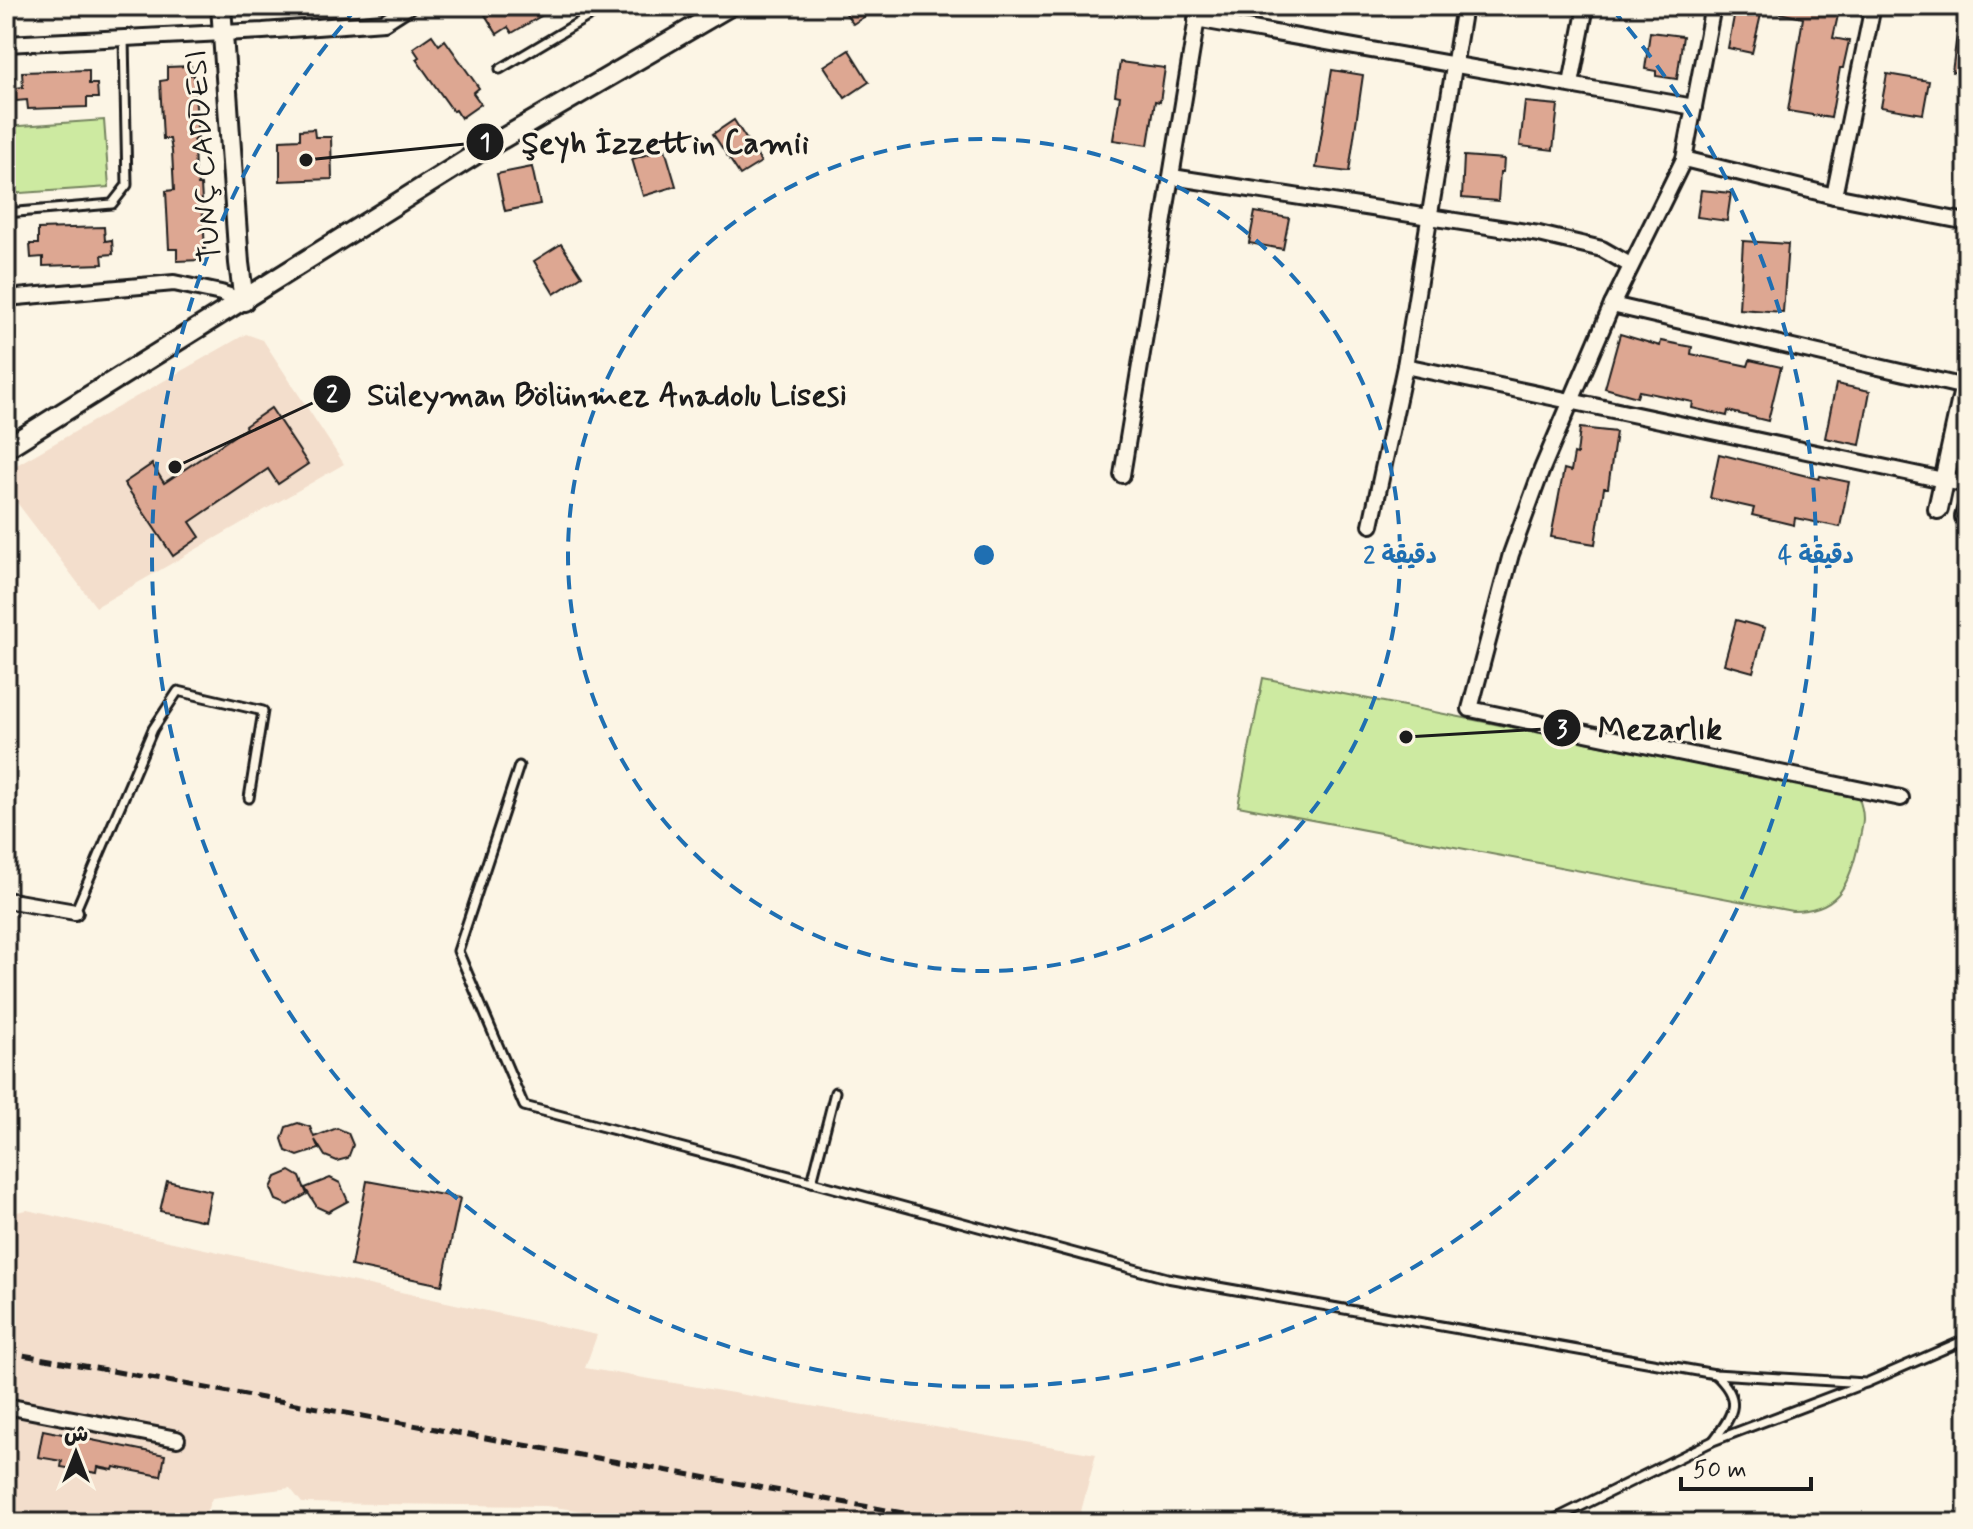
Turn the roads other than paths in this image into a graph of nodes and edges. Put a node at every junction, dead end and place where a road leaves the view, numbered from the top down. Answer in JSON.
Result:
{"nodes":[{"id":1,"x":221,"y":6,"type":"edge"},
{"id":2,"x":409,"y":6,"type":"edge"},
{"id":3,"x":606,"y":6,"type":"edge"},
{"id":4,"x":730,"y":6,"type":"edge"},
{"id":5,"x":1464,"y":6,"type":"edge"},
{"id":6,"x":1586,"y":6,"type":"edge"},
{"id":7,"x":1713,"y":6,"type":"edge"},
{"id":8,"x":1873,"y":6,"type":"edge"},
{"id":9,"x":1198,"y":13,"type":"edge"},
{"id":10,"x":223,"y":32,"type":"junction"},
{"id":11,"x":124,"y":37,"type":"junction"},
{"id":12,"x":6,"y":44,"type":"edge"},
{"id":13,"x":1455,"y":63,"type":"junction"},
{"id":14,"x":500,"y":69,"type":"dead end"},
{"id":15,"x":1571,"y":84,"type":"junction"},
{"id":16,"x":1694,"y":107,"type":"junction"},
{"id":17,"x":1684,"y":159,"type":"junction"},
{"id":18,"x":1172,"y":177,"type":"junction"},
{"id":19,"x":1834,"y":196,"type":"junction"},
{"id":20,"x":6,"y":213,"type":"edge"},
{"id":21,"x":1431,"y":216,"type":"junction"},
{"id":22,"x":1967,"y":222,"type":"edge"},
{"id":23,"x":1630,"y":265,"type":"junction"},
{"id":24,"x":6,"y":298,"type":"edge"},
{"id":25,"x":244,"y":301,"type":"junction"},
{"id":26,"x":1612,"y":305,"type":"junction"},
{"id":27,"x":1405,"y":366,"type":"junction"},
{"id":28,"x":1966,"y":381,"type":"edge"},
{"id":29,"x":1570,"y":401,"type":"junction"},
{"id":30,"x":6,"y":448,"type":"edge"},
{"id":31,"x":1122,"y":475,"type":"dead end"},
{"id":32,"x":1943,"y":480,"type":"junction"},
{"id":33,"x":1967,"y":485,"type":"edge"},
{"id":34,"x":1938,"y":509,"type":"dead end"},
{"id":35,"x":1371,"y":525,"type":"dead end"},
{"id":36,"x":519,"y":766,"type":"dead end"},
{"id":37,"x":249,"y":798,"type":"dead end"},
{"id":38,"x":1901,"y":798,"type":"dead end"},
{"id":39,"x":6,"y":900,"type":"edge"},
{"id":40,"x":75,"y":912,"type":"joint"},
{"id":41,"x":835,"y":1092,"type":"dead end"},
{"id":42,"x":812,"y":1182,"type":"junction"},
{"id":43,"x":1967,"y":1339,"type":"edge"},
{"id":44,"x":1715,"y":1374,"type":"junction"},
{"id":45,"x":1866,"y":1383,"type":"junction"},
{"id":46,"x":6,"y":1406,"type":"edge"},
{"id":47,"x":177,"y":1439,"type":"dead end"},
{"id":48,"x":1713,"y":1441,"type":"junction"},
{"id":49,"x":1547,"y":1523,"type":"edge"}],
"edges":[{"from":1,"to":10,"type":"street","name":"TUNÇ CADDESI"},
{"from":2,"to":10,"type":"street"},
{"from":3,"to":14,"type":"lane"},
{"from":4,"to":25,"type":"street"},
{"from":5,"to":13,"type":"street"},
{"from":6,"to":15,"type":"street"},
{"from":7,"to":16,"type":"street"},
{"from":8,"to":19,"type":"street"},
{"from":9,"to":13,"type":"street"},
{"from":9,"to":18,"type":"street"},
{"from":10,"to":11,"type":"street"},
{"from":10,"to":25,"type":"street","name":"TUNÇ CADDESI"},
{"from":11,"to":12,"type":"street"},
{"from":11,"to":20,"type":"lane"},
{"from":13,"to":15,"type":"street"},
{"from":13,"to":21,"type":"street"},
{"from":15,"to":16,"type":"street"},
{"from":16,"to":17,"type":"street"},
{"from":17,"to":19,"type":"street"},
{"from":17,"to":23,"type":"street"},
{"from":18,"to":21,"type":"street"},
{"from":18,"to":31,"type":"street"},
{"from":19,"to":22,"type":"street"},
{"from":21,"to":23,"type":"street"},
{"from":21,"to":27,"type":"street"},
{"from":23,"to":26,"type":"street"},
{"from":24,"to":25,"type":"street"},
{"from":25,"to":30,"type":"street"},
{"from":26,"to":28,"type":"street"},
{"from":26,"to":29,"type":"street"},
{"from":27,"to":29,"type":"street"},
{"from":27,"to":35,"type":"street"},
{"from":28,"to":32,"type":"street"},
{"from":29,"to":32,"type":"street"},
{"from":29,"to":38,"type":"street"},
{"from":32,"to":33,"type":"street"},
{"from":32,"to":34,"type":"street"},
{"from":36,"to":42,"type":"lane"},
{"from":37,"to":40,"type":"lane"},
{"from":39,"to":40,"type":"street"},
{"from":41,"to":42,"type":"lane"},
{"from":42,"to":44,"type":"lane"},
{"from":43,"to":45,"type":"lane"},
{"from":44,"to":45,"type":"lane"},
{"from":44,"to":48,"type":"lane"},
{"from":45,"to":48,"type":"lane"},
{"from":46,"to":47,"type":"street"},
{"from":48,"to":49,"type":"lane"}]}
